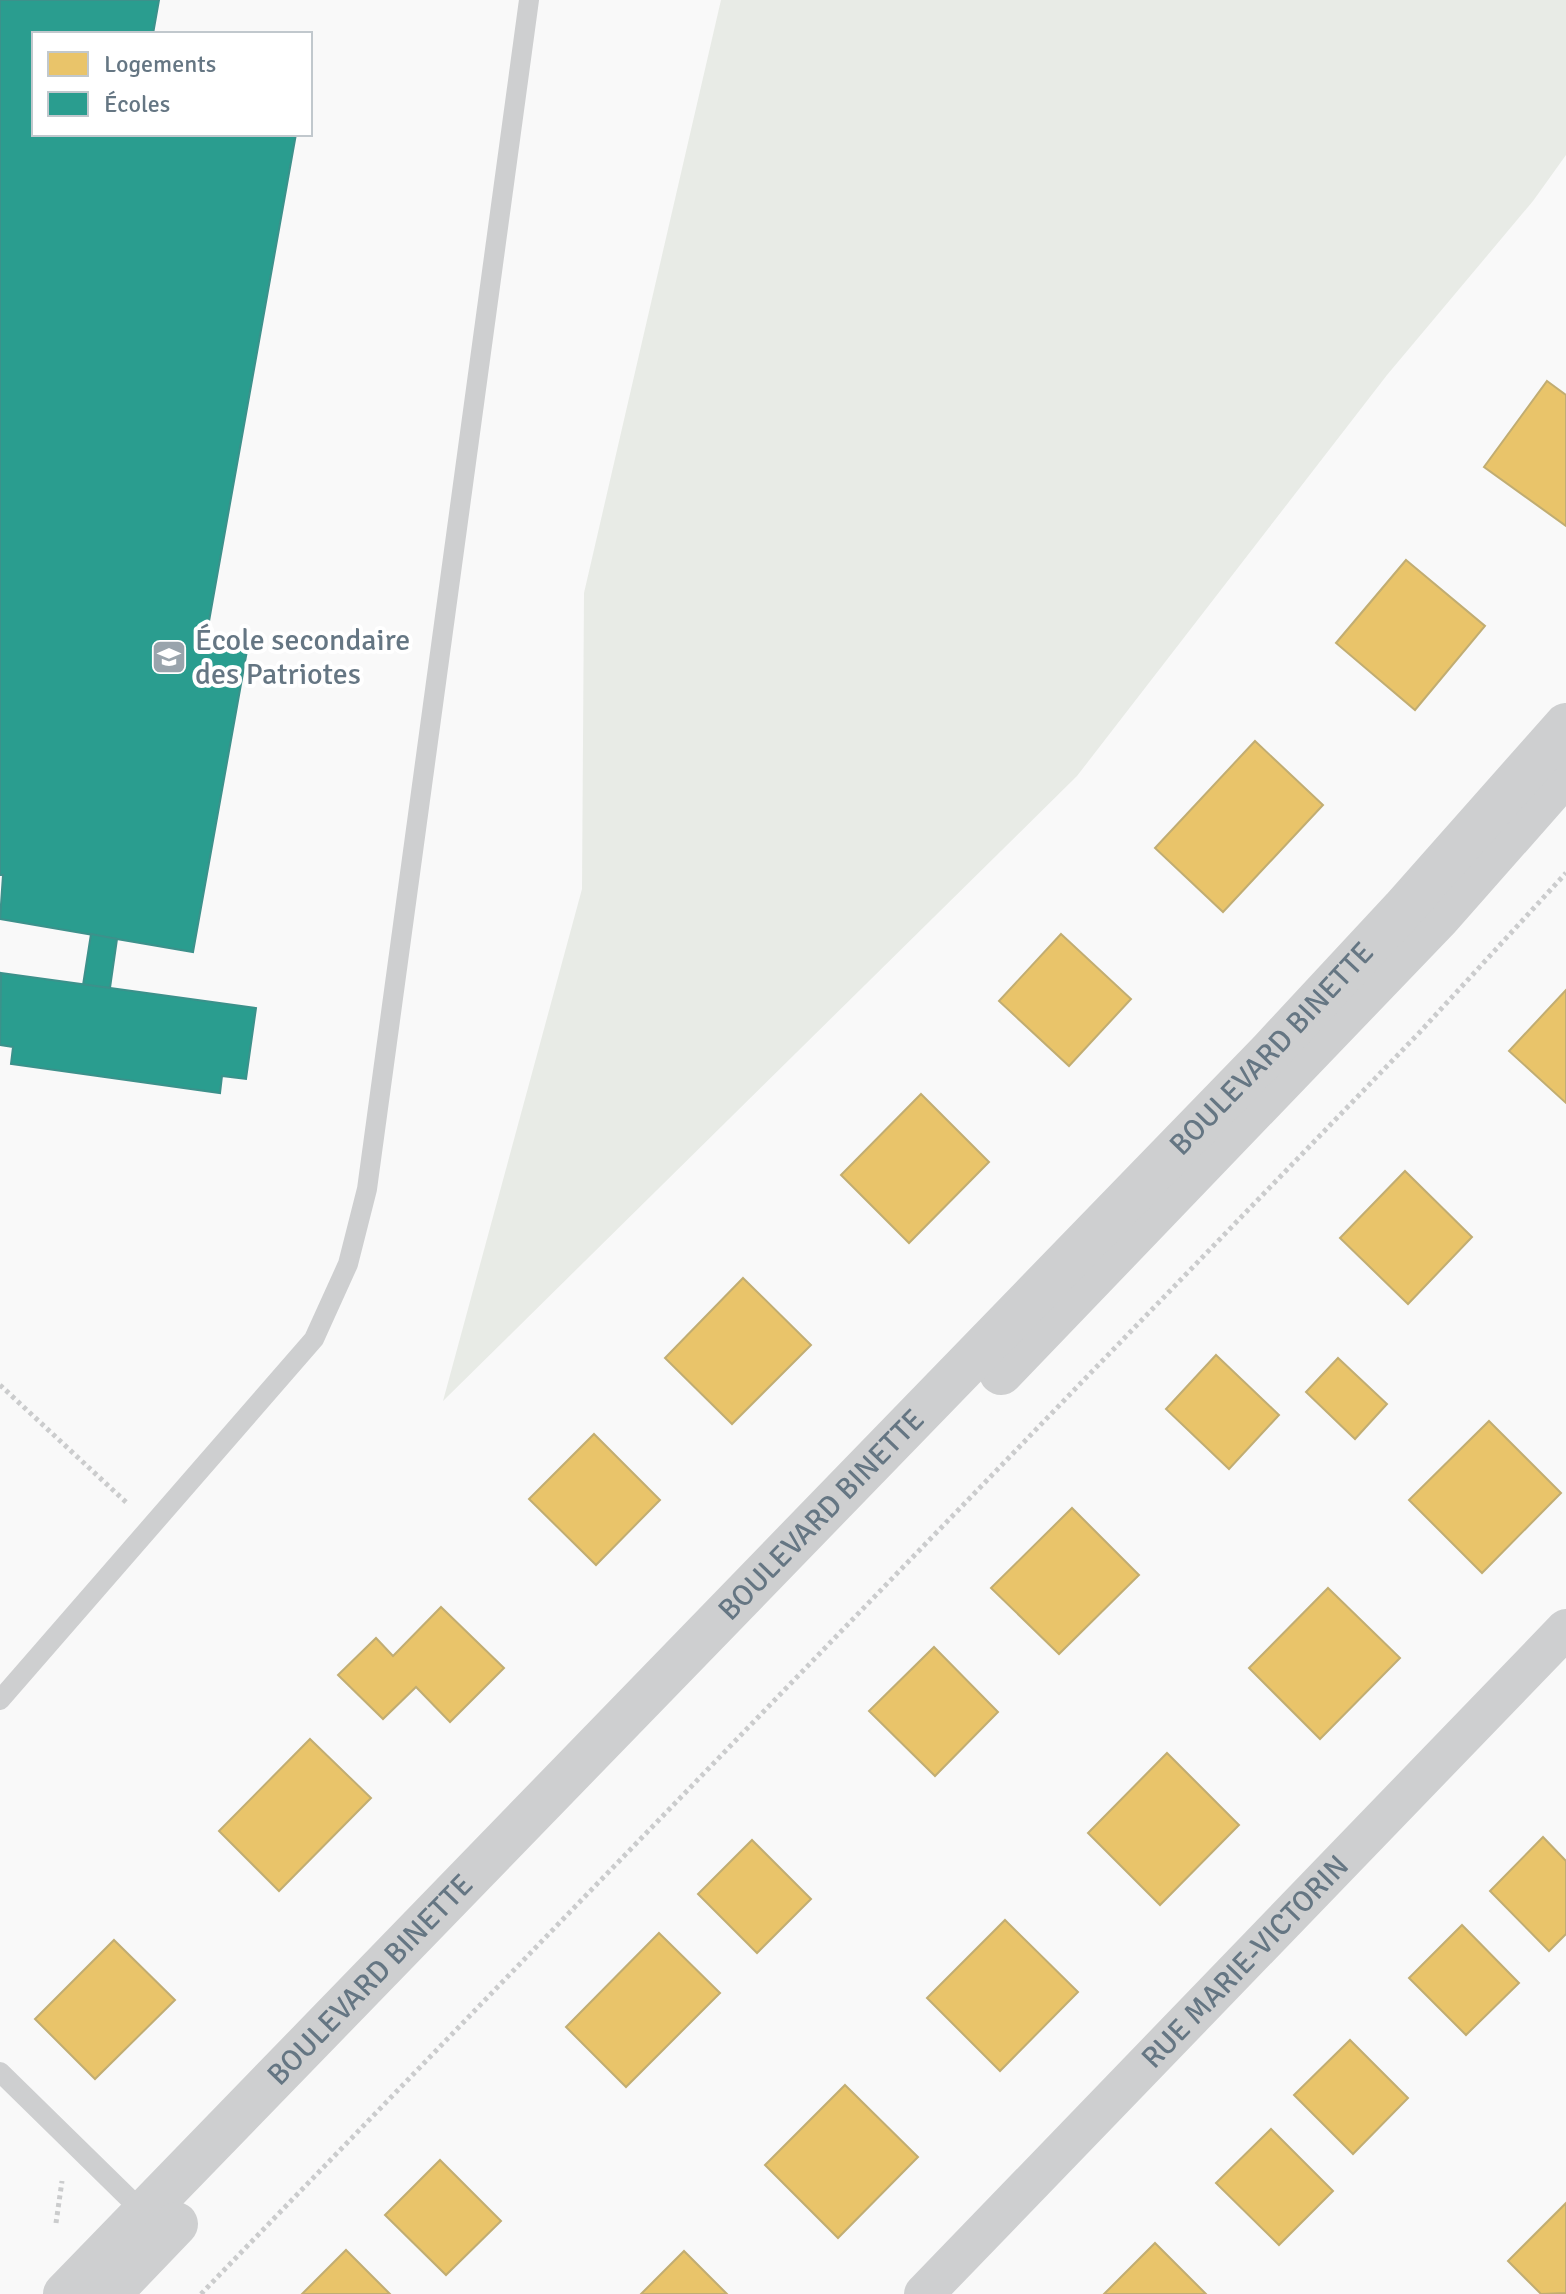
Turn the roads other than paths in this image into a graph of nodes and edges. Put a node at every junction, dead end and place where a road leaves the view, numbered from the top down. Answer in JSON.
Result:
{"nodes":[{"id":1,"x":529,"y":0,"type":"edge"},
{"id":2,"x":1566,"y":725,"type":"edge"},
{"id":3,"x":1566,"y":773,"type":"edge"},
{"id":4,"x":1566,"y":1629,"type":"edge"},
{"id":5,"x":0,"y":1700,"type":"edge"},
{"id":6,"x":0,"y":2072,"type":"edge"},
{"id":7,"x":155,"y":2224,"type":"junction"},
{"id":8,"x":65,"y":2294,"type":"edge"},
{"id":9,"x":109,"y":2294,"type":"edge"},
{"id":10,"x":924,"y":2294,"type":"edge"}],
"edges":[{"from":1,"to":5,"type":"lane"},
{"from":2,"to":7,"type":"street","name":"BOULEVARD BINETTE"},
{"from":3,"to":7,"type":"street","name":"BOULEVARD BINETTE"},
{"from":4,"to":10,"type":"street","name":"RUE MARIE-VICTORIN"},
{"from":6,"to":7,"type":"lane"},
{"from":7,"to":8,"type":"street","name":"BOULEVARD BINETTE"},
{"from":7,"to":9,"type":"street","name":"BOULEVARD BINETTE"}]}
